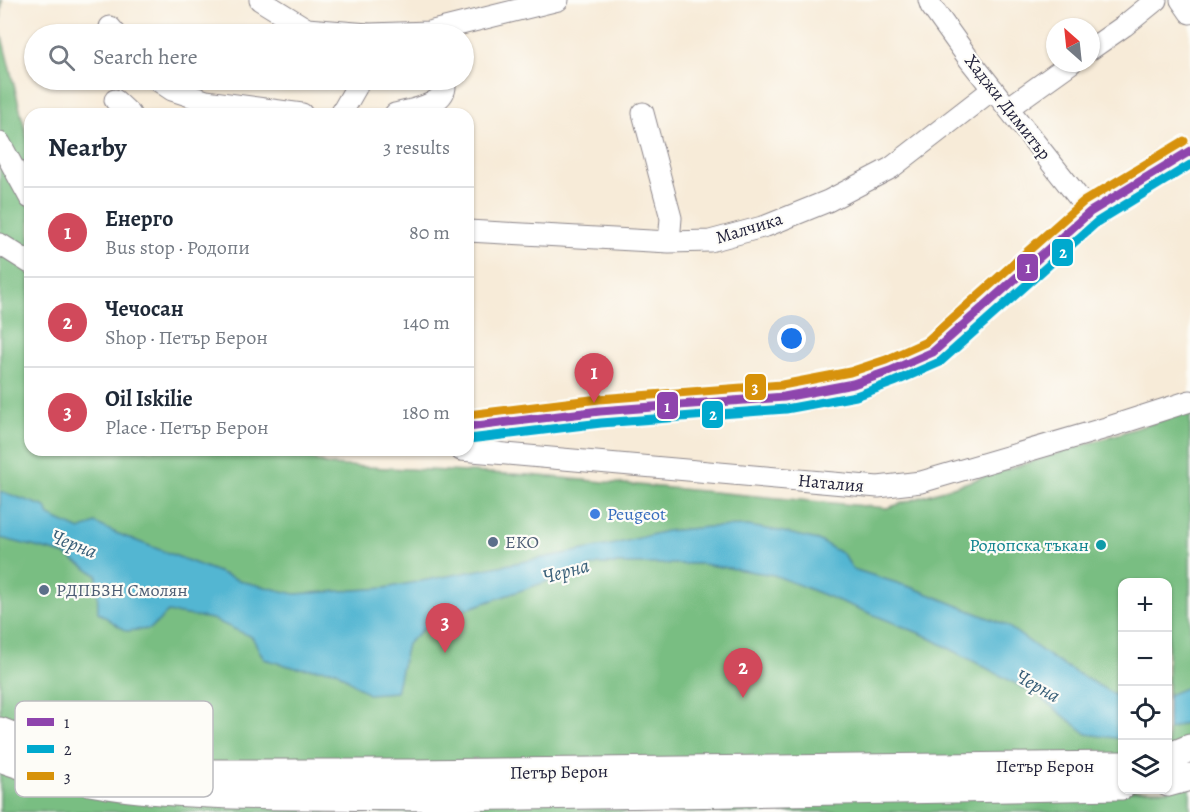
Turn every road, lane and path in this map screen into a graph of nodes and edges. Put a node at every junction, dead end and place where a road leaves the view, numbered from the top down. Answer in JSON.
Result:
{"nodes":[{"id":1,"x":260,"y":0,"type":"edge"},
{"id":2,"x":558,"y":0,"type":"edge"},
{"id":3,"x":929,"y":0,"type":"edge"},
{"id":4,"x":1156,"y":0,"type":"edge"},
{"id":5,"x":1181,"y":0,"type":"edge"},
{"id":6,"x":1190,"y":13,"type":"edge"},
{"id":7,"x":299,"y":24,"type":"edge"},
{"id":8,"x":464,"y":24,"type":"edge"},
{"id":9,"x":1100,"y":43,"type":"edge"},
{"id":10,"x":1058,"y":72,"type":"edge"},
{"id":11,"x":993,"y":89,"type":"junction"},
{"id":12,"x":172,"y":90,"type":"edge"},
{"id":13,"x":355,"y":90,"type":"edge"},
{"id":14,"x":445,"y":90,"type":"edge"},
{"id":15,"x":258,"y":108,"type":"edge"},
{"id":16,"x":344,"y":108,"type":"edge"},
{"id":17,"x":414,"y":108,"type":"edge"},
{"id":18,"x":1008,"y":108,"type":"junction"},
{"id":19,"x":643,"y":112,"type":"dead end"},
{"id":20,"x":0,"y":143,"type":"edge"},
{"id":21,"x":1190,"y":151,"type":"edge"},
{"id":22,"x":24,"y":187,"type":"edge"},
{"id":23,"x":1090,"y":212,"type":"junction"},
{"id":24,"x":474,"y":231,"type":"edge"},
{"id":25,"x":669,"y":242,"type":"junction"},
{"id":26,"x":0,"y":244,"type":"edge"},
{"id":27,"x":24,"y":259,"type":"edge"},
{"id":28,"x":1190,"y":401,"type":"edge"},
{"id":29,"x":474,"y":426,"type":"edge"},
{"id":30,"x":474,"y":451,"type":"edge"},
{"id":31,"x":0,"y":731,"type":"edge"},
{"id":32,"x":15,"y":737,"type":"edge"},
{"id":33,"x":1190,"y":748,"type":"edge"},
{"id":34,"x":1172,"y":755,"type":"edge"},
{"id":35,"x":0,"y":758,"type":"edge"},
{"id":36,"x":15,"y":762,"type":"edge"},
{"id":37,"x":1118,"y":765,"type":"edge"},
{"id":38,"x":213,"y":773,"type":"edge"},
{"id":39,"x":1190,"y":777,"type":"edge"},
{"id":40,"x":1172,"y":782,"type":"edge"},
{"id":41,"x":1118,"y":786,"type":"edge"},
{"id":42,"x":213,"y":796,"type":"edge"}],
"edges":[{"from":1,"to":7,"type":"street"},
{"from":2,"to":8,"type":"street"},
{"from":3,"to":11,"type":"street","name":"Хаджи Димитър"},
{"from":4,"to":9,"type":"street"},
{"from":5,"to":6,"type":"street"},
{"from":10,"to":18,"type":"street"},
{"from":11,"to":18,"type":"street","name":"Хаджи Димитър"},
{"from":11,"to":25,"type":"street","name":"Малчика"},
{"from":12,"to":15,"type":"street"},
{"from":13,"to":16,"type":"street"},
{"from":14,"to":17,"type":"street"},
{"from":18,"to":23,"type":"street","name":"Хаджи Димитър"},
{"from":19,"to":25,"type":"street"},
{"from":20,"to":22,"type":"street"},
{"from":21,"to":23,"type":"street"},
{"from":23,"to":29,"type":"street"},
{"from":24,"to":25,"type":"street","name":"Малчика"},
{"from":26,"to":27,"type":"street"},
{"from":28,"to":30,"type":"street","name":"Наталия"},
{"from":31,"to":32,"type":"main road","name":"Петър Берон"},
{"from":33,"to":34,"type":"main road"},
{"from":35,"to":36,"type":"main road","name":"Петър Берон"},
{"from":37,"to":38,"type":"main road","name":"Петър Берон"},
{"from":39,"to":40,"type":"main road"},
{"from":41,"to":42,"type":"main road","name":"Петър Берон"}]}
